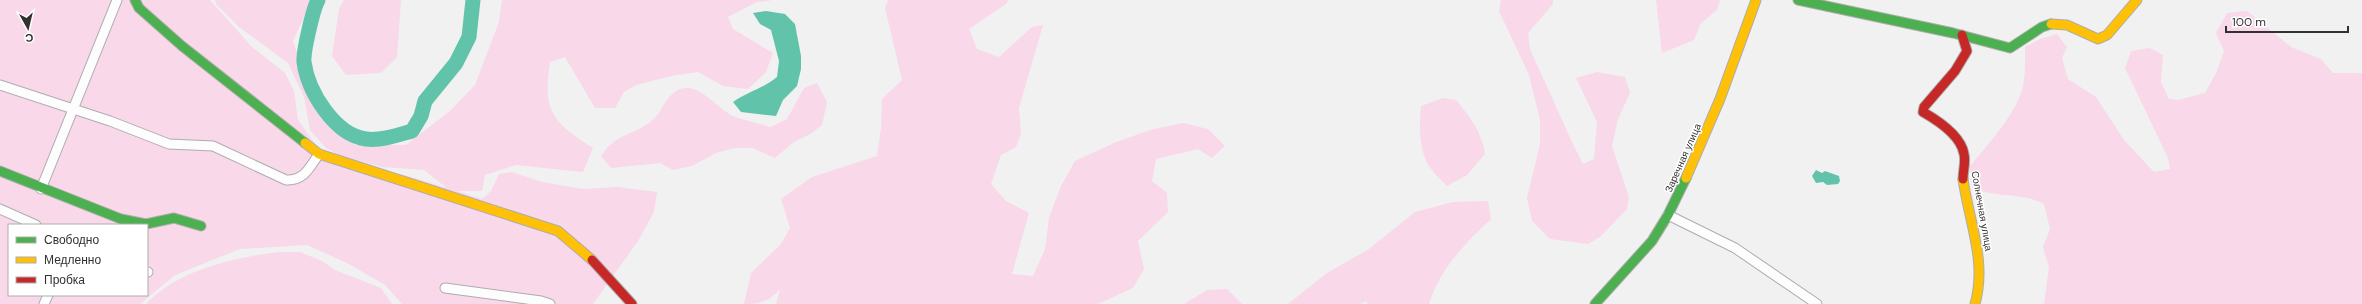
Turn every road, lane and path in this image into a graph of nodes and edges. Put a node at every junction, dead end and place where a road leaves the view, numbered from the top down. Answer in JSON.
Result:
{"nodes":[{"id":1,"x":117,"y":0,"type":"edge"},
{"id":2,"x":135,"y":0,"type":"edge"},
{"id":3,"x":1756,"y":0,"type":"edge"},
{"id":4,"x":1798,"y":0,"type":"edge"},
{"id":5,"x":2137,"y":0,"type":"edge"},
{"id":6,"x":1962,"y":35,"type":"junction"},
{"id":7,"x":0,"y":85,"type":"edge"},
{"id":8,"x":72,"y":109,"type":"junction"},
{"id":9,"x":319,"y":154,"type":"junction"},
{"id":10,"x":0,"y":171,"type":"edge"},
{"id":11,"x":41,"y":189,"type":"junction"},
{"id":12,"x":0,"y":209,"type":"edge"},
{"id":13,"x":1668,"y":215,"type":"junction"},
{"id":14,"x":34,"y":224,"type":"edge"},
{"id":15,"x":201,"y":226,"type":"dead end"},
{"id":16,"x":445,"y":288,"type":"dead end"},
{"id":17,"x":550,"y":304,"type":"edge"},
{"id":18,"x":632,"y":304,"type":"edge"},
{"id":19,"x":1595,"y":304,"type":"edge"},
{"id":20,"x":1817,"y":304,"type":"edge"},
{"id":21,"x":1975,"y":304,"type":"edge"}],
"edges":[{"from":1,"to":8,"type":"street"},
{"from":2,"to":9,"type":"street"},
{"from":3,"to":13,"type":"street","name":"Заречная улица"},
{"from":4,"to":6,"type":"street"},
{"from":5,"to":6,"type":"street"},
{"from":6,"to":21,"type":"street","name":"Солнечная улица"},
{"from":7,"to":8,"type":"street"},
{"from":8,"to":9,"type":"street"},
{"from":8,"to":11,"type":"street"},
{"from":9,"to":18,"type":"street"},
{"from":10,"to":11,"type":"street"},
{"from":11,"to":15,"type":"street"},
{"from":12,"to":14,"type":"street"},
{"from":13,"to":19,"type":"street","name":"Заречная улица"},
{"from":13,"to":20,"type":"street"},
{"from":16,"to":17,"type":"street"}]}
